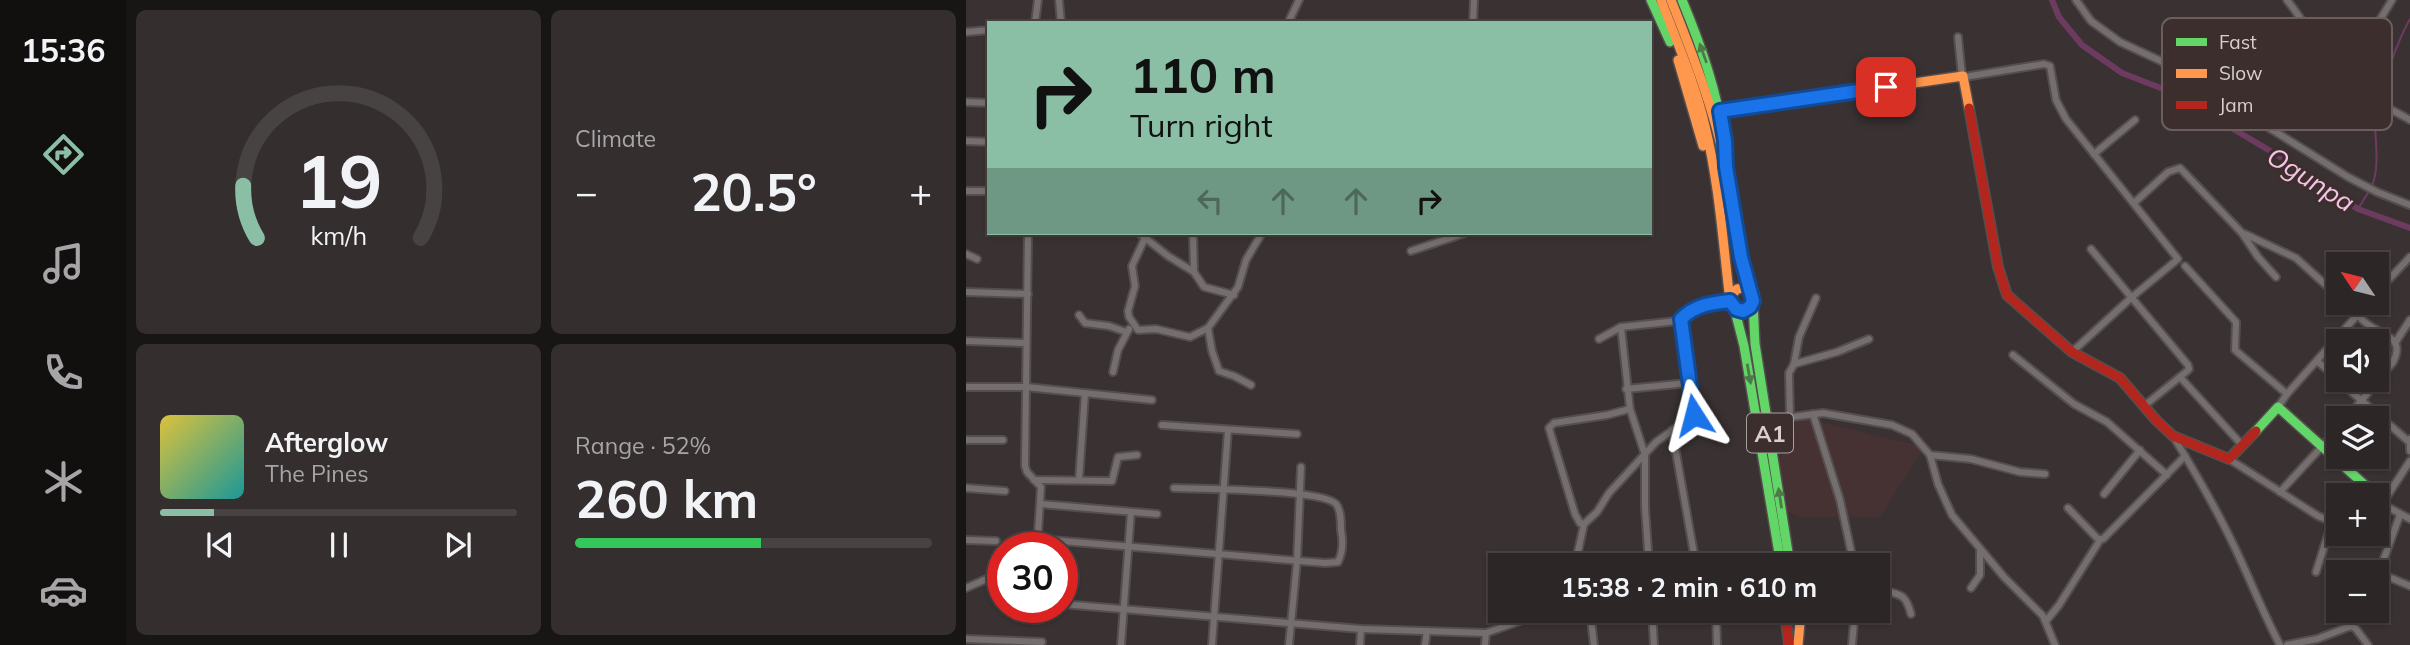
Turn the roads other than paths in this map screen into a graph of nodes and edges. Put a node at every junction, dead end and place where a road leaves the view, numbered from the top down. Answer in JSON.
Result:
{"nodes":[{"id":1,"x":1038,"y":0,"type":"edge"},
{"id":2,"x":1059,"y":0,"type":"edge"},
{"id":3,"x":1299,"y":0,"type":"edge"},
{"id":4,"x":1474,"y":0,"type":"edge"},
{"id":5,"x":1651,"y":0,"type":"edge"},
{"id":6,"x":1661,"y":0,"type":"edge"},
{"id":7,"x":1671,"y":0,"type":"edge"},
{"id":8,"x":1682,"y":0,"type":"edge"},
{"id":9,"x":2076,"y":0,"type":"edge"},
{"id":10,"x":2287,"y":0,"type":"edge"},
{"id":11,"x":2392,"y":0,"type":"edge"},
{"id":12,"x":2300,"y":18,"type":"edge"},
{"id":13,"x":2381,"y":18,"type":"edge"},
{"id":14,"x":1035,"y":21,"type":"edge"},
{"id":15,"x":1061,"y":21,"type":"edge"},
{"id":16,"x":1288,"y":21,"type":"edge"},
{"id":17,"x":1473,"y":21,"type":"edge"},
{"id":18,"x":987,"y":30,"type":"edge"},
{"id":19,"x":966,"y":32,"type":"edge"},
{"id":20,"x":1958,"y":37,"type":"dead end"},
{"id":21,"x":2162,"y":62,"type":"edge"},
{"id":22,"x":1963,"y":77,"type":"junction"},
{"id":23,"x":966,"y":102,"type":"edge"},
{"id":24,"x":987,"y":103,"type":"edge"},
{"id":25,"x":1705,"y":104,"type":"junction"},
{"id":26,"x":2392,"y":110,"type":"edge"},
{"id":27,"x":1720,"y":111,"type":"junction"},
{"id":28,"x":2135,"y":120,"type":"dead end"},
{"id":29,"x":2410,"y":120,"type":"edge"},
{"id":30,"x":2273,"y":130,"type":"edge"},
{"id":31,"x":966,"y":141,"type":"edge"},
{"id":32,"x":987,"y":142,"type":"edge"},
{"id":33,"x":2094,"y":154,"type":"junction"},
{"id":34,"x":1726,"y":167,"type":"junction"},
{"id":35,"x":1715,"y":173,"type":"junction"},
{"id":36,"x":966,"y":191,"type":"edge"},
{"id":37,"x":987,"y":191,"type":"edge"},
{"id":38,"x":2133,"y":203,"type":"junction"},
{"id":39,"x":2410,"y":205,"type":"edge"},
{"id":40,"x":2242,"y":233,"type":"junction"},
{"id":41,"x":1028,"y":235,"type":"edge"},
{"id":42,"x":1141,"y":235,"type":"edge"},
{"id":43,"x":1193,"y":235,"type":"edge"},
{"id":44,"x":1261,"y":235,"type":"edge"},
{"id":45,"x":1459,"y":235,"type":"edge"},
{"id":46,"x":1145,"y":238,"type":"junction"},
{"id":47,"x":2091,"y":249,"type":"dead end"},
{"id":48,"x":1411,"y":251,"type":"dead end"},
{"id":49,"x":966,"y":254,"type":"edge"},
{"id":50,"x":2410,"y":257,"type":"edge"},
{"id":51,"x":977,"y":259,"type":"dead end"},
{"id":52,"x":2185,"y":266,"type":"dead end"},
{"id":53,"x":1194,"y":272,"type":"junction"},
{"id":54,"x":2276,"y":277,"type":"dead end"},
{"id":55,"x":2389,"y":279,"type":"edge"},
{"id":56,"x":2326,"y":285,"type":"edge"},
{"id":57,"x":966,"y":292,"type":"edge"},
{"id":58,"x":1028,"y":294,"type":"junction"},
{"id":59,"x":1234,"y":295,"type":"junction"},
{"id":60,"x":1752,"y":297,"type":"junction"},
{"id":61,"x":2132,"y":297,"type":"junction"},
{"id":62,"x":1816,"y":298,"type":"dead end"},
{"id":63,"x":1732,"y":301,"type":"junction"},
{"id":64,"x":2358,"y":315,"type":"joint"},
{"id":65,"x":1079,"y":316,"type":"dead end"},
{"id":66,"x":1681,"y":319,"type":"junction"},
{"id":67,"x":2410,"y":320,"type":"edge"},
{"id":68,"x":1132,"y":324,"type":"junction"},
{"id":69,"x":1621,"y":327,"type":"junction"},
{"id":70,"x":1208,"y":328,"type":"junction"},
{"id":71,"x":1126,"y":332,"type":"junction"},
{"id":72,"x":1599,"y":339,"type":"dead end"},
{"id":73,"x":1869,"y":339,"type":"dead end"},
{"id":74,"x":966,"y":341,"type":"edge"},
{"id":75,"x":1026,"y":343,"type":"junction"},
{"id":76,"x":2395,"y":343,"type":"junction"},
{"id":77,"x":2072,"y":352,"type":"junction"},
{"id":78,"x":2013,"y":355,"type":"dead end"},
{"id":79,"x":2316,"y":361,"type":"junction"},
{"id":80,"x":1794,"y":364,"type":"junction"},
{"id":81,"x":2326,"y":370,"type":"edge"},
{"id":82,"x":1113,"y":372,"type":"dead end"},
{"id":83,"x":2180,"y":377,"type":"junction"},
{"id":84,"x":1689,"y":383,"type":"junction"},
{"id":85,"x":1251,"y":385,"type":"dead end"},
{"id":86,"x":966,"y":387,"type":"edge"},
{"id":87,"x":1026,"y":387,"type":"junction"},
{"id":88,"x":1626,"y":389,"type":"junction"},
{"id":89,"x":2352,"y":392,"type":"edge"},
{"id":90,"x":1085,"y":393,"type":"junction"},
{"id":91,"x":2287,"y":394,"type":"junction"},
{"id":92,"x":1152,"y":400,"type":"dead end"},
{"id":93,"x":2363,"y":401,"type":"junction"},
{"id":94,"x":2144,"y":406,"type":"junction"},
{"id":95,"x":2358,"y":406,"type":"edge"},
{"id":96,"x":2278,"y":407,"type":"junction"},
{"id":97,"x":1630,"y":409,"type":"junction"},
{"id":98,"x":1812,"y":414,"type":"junction"},
{"id":99,"x":1790,"y":417,"type":"junction"},
{"id":100,"x":1768,"y":420,"type":"junction"},
{"id":101,"x":1163,"y":425,"type":"dead end"},
{"id":102,"x":1228,"y":430,"type":"junction"},
{"id":103,"x":1672,"y":430,"type":"junction"},
{"id":104,"x":1297,"y":434,"type":"dead end"},
{"id":105,"x":2173,"y":436,"type":"junction"},
{"id":106,"x":966,"y":440,"type":"edge"},
{"id":107,"x":1003,"y":440,"type":"dead end"},
{"id":108,"x":2409,"y":440,"type":"edge"},
{"id":109,"x":2326,"y":442,"type":"edge"},
{"id":110,"x":2242,"y":445,"type":"junction"},
{"id":111,"x":2322,"y":446,"type":"junction"},
{"id":112,"x":2140,"y":450,"type":"junction"},
{"id":113,"x":2410,"y":451,"type":"edge"},
{"id":114,"x":1136,"y":455,"type":"dead end"},
{"id":115,"x":1645,"y":455,"type":"junction"},
{"id":116,"x":1930,"y":455,"type":"junction"},
{"id":117,"x":2185,"y":456,"type":"junction"},
{"id":118,"x":2229,"y":459,"type":"junction"},
{"id":119,"x":2410,"y":461,"type":"edge"},
{"id":120,"x":1301,"y":467,"type":"dead end"},
{"id":121,"x":2045,"y":474,"type":"dead end"},
{"id":122,"x":2166,"y":475,"type":"junction"},
{"id":123,"x":1034,"y":480,"type":"junction"},
{"id":124,"x":1079,"y":480,"type":"junction"},
{"id":125,"x":2362,"y":483,"type":"edge"},
{"id":126,"x":2389,"y":485,"type":"edge"},
{"id":127,"x":966,"y":488,"type":"edge"},
{"id":128,"x":1174,"y":488,"type":"dead end"},
{"id":129,"x":1224,"y":490,"type":"junction"},
{"id":130,"x":1005,"y":491,"type":"dead end"},
{"id":131,"x":2280,"y":492,"type":"junction"},
{"id":132,"x":1301,"y":494,"type":"junction"},
{"id":133,"x":2104,"y":494,"type":"dead end"},
{"id":134,"x":1041,"y":505,"type":"junction"},
{"id":135,"x":2389,"y":506,"type":"edge"},
{"id":136,"x":2068,"y":508,"type":"dead end"},
{"id":137,"x":1131,"y":512,"type":"junction"},
{"id":138,"x":1157,"y":514,"type":"dead end"},
{"id":139,"x":2400,"y":515,"type":"junction"},
{"id":140,"x":2326,"y":519,"type":"edge"},
{"id":141,"x":2410,"y":519,"type":"edge"},
{"id":142,"x":1584,"y":524,"type":"junction"},
{"id":143,"x":1039,"y":532,"type":"edge"},
{"id":144,"x":966,"y":540,"type":"edge"},
{"id":145,"x":2100,"y":540,"type":"junction"},
{"id":146,"x":987,"y":541,"type":"edge"},
{"id":147,"x":1078,"y":543,"type":"edge"},
{"id":148,"x":2389,"y":544,"type":"edge"},
{"id":149,"x":2326,"y":546,"type":"edge"},
{"id":150,"x":1127,"y":547,"type":"junction"},
{"id":151,"x":1980,"y":550,"type":"junction"},
{"id":152,"x":1578,"y":553,"type":"edge"},
{"id":153,"x":1648,"y":553,"type":"edge"},
{"id":154,"x":1694,"y":553,"type":"edge"},
{"id":155,"x":1779,"y":553,"type":"edge"},
{"id":156,"x":1788,"y":553,"type":"edge"},
{"id":157,"x":1851,"y":553,"type":"edge"},
{"id":158,"x":1219,"y":554,"type":"junction"},
{"id":159,"x":1297,"y":561,"type":"junction"},
{"id":160,"x":2316,"y":572,"type":"dead end"},
{"id":161,"x":987,"y":579,"type":"edge"},
{"id":162,"x":2389,"y":580,"type":"edge"},
{"id":163,"x":2410,"y":586,"type":"edge"},
{"id":164,"x":966,"y":588,"type":"edge"},
{"id":165,"x":1971,"y":588,"type":"dead end"},
{"id":166,"x":1890,"y":592,"type":"edge"},
{"id":167,"x":1078,"y":605,"type":"edge"},
{"id":168,"x":1122,"y":609,"type":"junction"},
{"id":169,"x":1911,"y":614,"type":"dead end"},
{"id":170,"x":1214,"y":618,"type":"junction"},
{"id":171,"x":2046,"y":621,"type":"junction"},
{"id":172,"x":1290,"y":623,"type":"junction"},
{"id":173,"x":1509,"y":623,"type":"edge"},
{"id":174,"x":1589,"y":623,"type":"edge"},
{"id":175,"x":1653,"y":623,"type":"edge"},
{"id":176,"x":1716,"y":623,"type":"edge"},
{"id":177,"x":1787,"y":623,"type":"edge"},
{"id":178,"x":1799,"y":623,"type":"edge"},
{"id":179,"x":1854,"y":623,"type":"edge"},
{"id":180,"x":1361,"y":629,"type":"junction"},
{"id":181,"x":1427,"y":631,"type":"junction"},
{"id":182,"x":1486,"y":633,"type":"junction"},
{"id":183,"x":966,"y":639,"type":"edge"},
{"id":184,"x":1042,"y":642,"type":"dead end"},
{"id":185,"x":1121,"y":645,"type":"edge"},
{"id":186,"x":1212,"y":645,"type":"edge"},
{"id":187,"x":1289,"y":645,"type":"edge"},
{"id":188,"x":1360,"y":645,"type":"edge"},
{"id":189,"x":1425,"y":645,"type":"edge"},
{"id":190,"x":1485,"y":645,"type":"edge"},
{"id":191,"x":1594,"y":645,"type":"edge"},
{"id":192,"x":1654,"y":645,"type":"edge"},
{"id":193,"x":1717,"y":645,"type":"edge"},
{"id":194,"x":1789,"y":645,"type":"edge"},
{"id":195,"x":1798,"y":645,"type":"edge"},
{"id":196,"x":1852,"y":645,"type":"edge"},
{"id":197,"x":2055,"y":645,"type":"edge"},
{"id":198,"x":2280,"y":645,"type":"edge"},
{"id":199,"x":2287,"y":645,"type":"edge"},
{"id":200,"x":2368,"y":645,"type":"edge"}],
"edges":[{"from":1,"to":14,"type":"street"},
{"from":2,"to":15,"type":"street"},
{"from":3,"to":16,"type":"street"},
{"from":4,"to":17,"type":"street"},
{"from":5,"to":35,"type":"main road"},
{"from":6,"to":25,"type":"main road","number":"A1"},
{"from":7,"to":25,"type":"main road","number":"A1"},
{"from":27,"to":8,"type":"main road","one_way":true},
{"from":9,"to":21,"type":"street"},
{"from":10,"to":12,"type":"street"},
{"from":11,"to":13,"type":"street"},
{"from":18,"to":19,"type":"street"},
{"from":20,"to":22,"type":"street"},
{"from":22,"to":27,"type":"main road"},
{"from":22,"to":33,"type":"street"},
{"from":22,"to":77,"type":"main road"},
{"from":23,"to":24,"type":"street"},
{"from":25,"to":34,"type":"main road","number":"A1"},
{"from":25,"to":35,"type":"main road","number":"A1"},
{"from":26,"to":29,"type":"street"},
{"from":27,"to":34,"type":"main road"},
{"from":28,"to":33,"type":"street"},
{"from":30,"to":39,"type":"street"},
{"from":31,"to":32,"type":"street"},
{"from":33,"to":38,"type":"street"},
{"from":34,"to":60,"type":"main road","number":"A1"},
{"from":35,"to":63,"type":"main road","number":"A1"},
{"from":36,"to":37,"type":"street"},
{"from":38,"to":40,"type":"street"},
{"from":38,"to":61,"type":"street"},
{"from":40,"to":54,"type":"street"},
{"from":40,"to":56,"type":"street"},
{"from":41,"to":58,"type":"street"},
{"from":42,"to":46,"type":"street"},
{"from":43,"to":53,"type":"street"},
{"from":44,"to":59,"type":"street"},
{"from":45,"to":48,"type":"street"},
{"from":46,"to":53,"type":"street"},
{"from":46,"to":68,"type":"street"},
{"from":47,"to":61,"type":"street"},
{"from":49,"to":51,"type":"street"},
{"from":50,"to":55,"type":"street"},
{"from":52,"to":91,"type":"street"},
{"from":53,"to":59,"type":"street"},
{"from":57,"to":58,"type":"street"},
{"from":58,"to":75,"type":"street"},
{"from":59,"to":70,"type":"street"},
{"from":60,"to":63,"type":"main road"},
{"from":60,"to":63,"type":"main road"},
{"from":60,"to":100,"type":"main road","number":"A1"},
{"from":61,"to":77,"type":"street"},
{"from":61,"to":83,"type":"street"},
{"from":62,"to":80,"type":"street"},
{"from":63,"to":66,"type":"street"},
{"from":63,"to":155,"type":"main road","number":"A1","one_way":true},
{"from":64,"to":76,"type":"street"},
{"from":64,"to":79,"type":"street"},
{"from":65,"to":71,"type":"street"},
{"from":66,"to":69,"type":"street"},
{"from":66,"to":84,"type":"street"},
{"from":67,"to":76,"type":"street"},
{"from":68,"to":70,"type":"street"},
{"from":68,"to":71,"type":"street"},
{"from":69,"to":72,"type":"street"},
{"from":69,"to":88,"type":"street"},
{"from":70,"to":85,"type":"street"},
{"from":71,"to":82,"type":"street"},
{"from":73,"to":80,"type":"street"},
{"from":74,"to":75,"type":"street"},
{"from":75,"to":87,"type":"street"},
{"from":76,"to":93,"type":"street"},
{"from":77,"to":94,"type":"main road"},
{"from":78,"to":112,"type":"street"},
{"from":79,"to":81,"type":"street"},
{"from":79,"to":91,"type":"street"},
{"from":80,"to":99,"type":"street"},
{"from":83,"to":94,"type":"street"},
{"from":83,"to":110,"type":"street"},
{"from":84,"to":88,"type":"street"},
{"from":84,"to":103,"type":"street"},
{"from":86,"to":87,"type":"street"},
{"from":87,"to":90,"type":"street"},
{"from":87,"to":123,"type":"street"},
{"from":88,"to":97,"type":"street"},
{"from":89,"to":93,"type":"street"},
{"from":90,"to":92,"type":"street"},
{"from":90,"to":124,"type":"street"},
{"from":91,"to":96,"type":"street"},
{"from":93,"to":95,"type":"street"},
{"from":93,"to":108,"type":"street"},
{"from":94,"to":105,"type":"main road"},
{"from":96,"to":110,"type":"main road"},
{"from":96,"to":111,"type":"main road"},
{"from":97,"to":115,"type":"street"},
{"from":97,"to":142,"type":"street"},
{"from":98,"to":99,"type":"street"},
{"from":98,"to":116,"type":"street"},
{"from":98,"to":157,"type":"street"},
{"from":99,"to":100,"type":"street"},
{"from":156,"to":100,"type":"main road","number":"A1","one_way":true},
{"from":101,"to":102,"type":"street"},
{"from":102,"to":104,"type":"street"},
{"from":102,"to":129,"type":"street"},
{"from":103,"to":115,"type":"street"},
{"from":103,"to":154,"type":"street"},
{"from":105,"to":117,"type":"street"},
{"from":105,"to":118,"type":"main road"},
{"from":106,"to":107,"type":"street"},
{"from":108,"to":113,"type":"street"},
{"from":109,"to":111,"type":"street"},
{"from":110,"to":118,"type":"main road"},
{"from":111,"to":125,"type":"main road"},
{"from":111,"to":131,"type":"street"},
{"from":112,"to":122,"type":"street"},
{"from":112,"to":133,"type":"street"},
{"from":114,"to":124,"type":"street"},
{"from":115,"to":142,"type":"street"},
{"from":115,"to":153,"type":"street"},
{"from":116,"to":121,"type":"street"},
{"from":116,"to":151,"type":"street"},
{"from":117,"to":122,"type":"street"},
{"from":117,"to":198,"type":"street"},
{"from":118,"to":131,"type":"street"},
{"from":119,"to":126,"type":"street"},
{"from":120,"to":132,"type":"street"},
{"from":122,"to":145,"type":"street"},
{"from":123,"to":124,"type":"street"},
{"from":123,"to":134,"type":"street"},
{"from":127,"to":130,"type":"street"},
{"from":128,"to":129,"type":"street"},
{"from":129,"to":132,"type":"street"},
{"from":129,"to":158,"type":"street"},
{"from":131,"to":140,"type":"street"},
{"from":132,"to":159,"type":"street"},
{"from":132,"to":159,"type":"street"},
{"from":134,"to":137,"type":"street"},
{"from":134,"to":143,"type":"street"},
{"from":135,"to":139,"type":"street"},
{"from":136,"to":145,"type":"street"},
{"from":137,"to":138,"type":"street"},
{"from":137,"to":150,"type":"street"},
{"from":139,"to":141,"type":"street"},
{"from":139,"to":148,"type":"street"},
{"from":142,"to":152,"type":"street"},
{"from":144,"to":146,"type":"street"},
{"from":145,"to":171,"type":"street"},
{"from":147,"to":150,"type":"street"},
{"from":149,"to":160,"type":"street"},
{"from":150,"to":158,"type":"street"},
{"from":150,"to":168,"type":"street"},
{"from":151,"to":165,"type":"street"},
{"from":151,"to":171,"type":"street"},
{"from":158,"to":159,"type":"street"},
{"from":158,"to":170,"type":"street"},
{"from":159,"to":172,"type":"street"},
{"from":161,"to":164,"type":"street"},
{"from":162,"to":163,"type":"street"},
{"from":166,"to":169,"type":"street"},
{"from":167,"to":168,"type":"street"},
{"from":168,"to":170,"type":"street"},
{"from":168,"to":185,"type":"street"},
{"from":170,"to":172,"type":"street"},
{"from":170,"to":186,"type":"street"},
{"from":171,"to":197,"type":"street"},
{"from":172,"to":180,"type":"street"},
{"from":172,"to":187,"type":"street"},
{"from":173,"to":182,"type":"street"},
{"from":174,"to":191,"type":"street"},
{"from":175,"to":192,"type":"street"},
{"from":176,"to":193,"type":"street"},
{"from":177,"to":194,"type":"main road"},
{"from":178,"to":195,"type":"main road"},
{"from":179,"to":196,"type":"street"},
{"from":180,"to":181,"type":"street"},
{"from":180,"to":188,"type":"street"},
{"from":181,"to":182,"type":"street"},
{"from":181,"to":189,"type":"street"},
{"from":182,"to":190,"type":"street"},
{"from":183,"to":184,"type":"street"},
{"from":199,"to":200,"type":"street"}]}
